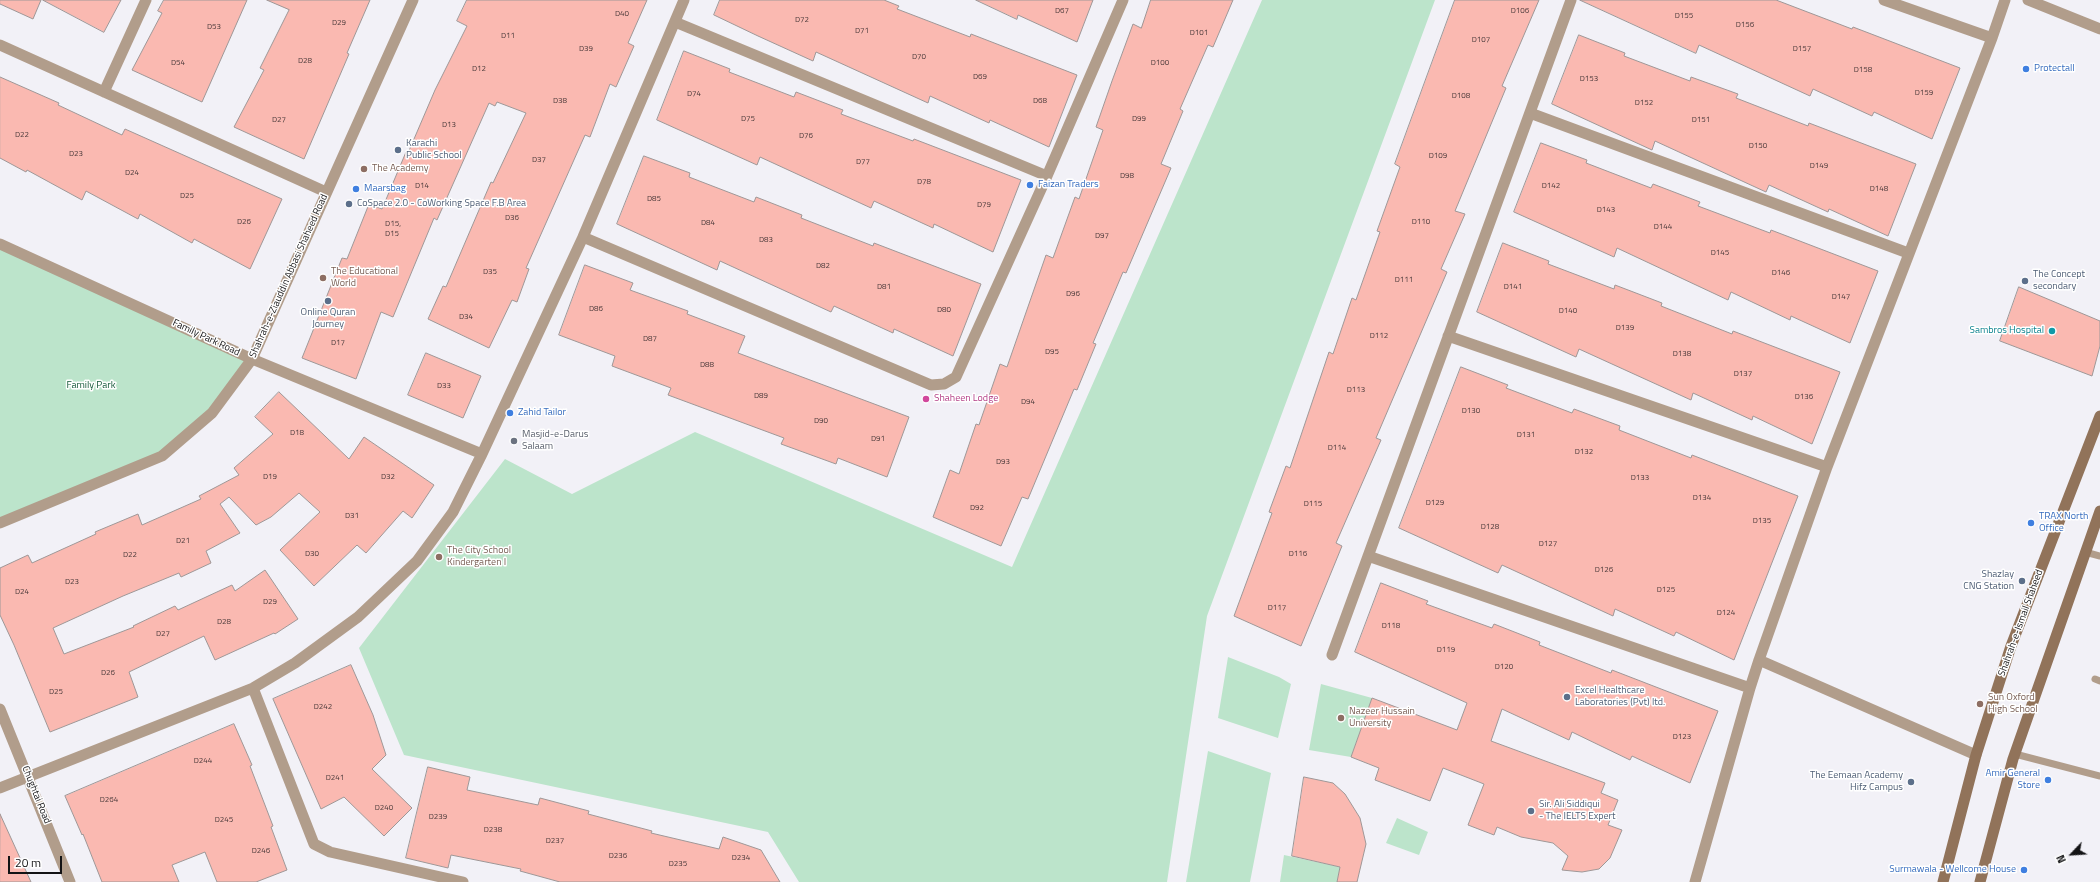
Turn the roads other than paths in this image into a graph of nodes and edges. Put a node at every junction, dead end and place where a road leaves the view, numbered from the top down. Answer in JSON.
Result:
{"nodes":[{"id":1,"x":146,"y":0,"type":"edge"},
{"id":2,"x":413,"y":0,"type":"edge"},
{"id":3,"x":684,"y":0,"type":"edge"},
{"id":4,"x":1123,"y":0,"type":"edge"},
{"id":5,"x":1571,"y":0,"type":"edge"},
{"id":6,"x":1884,"y":0,"type":"edge"},
{"id":7,"x":2005,"y":0,"type":"edge"},
{"id":8,"x":2028,"y":0,"type":"edge"},
{"id":9,"x":675,"y":22,"type":"junction"},
{"id":10,"x":2100,"y":29,"type":"edge"},
{"id":11,"x":1992,"y":38,"type":"junction"},
{"id":12,"x":0,"y":45,"type":"edge"},
{"id":13,"x":104,"y":92,"type":"junction"},
{"id":14,"x":1530,"y":113,"type":"junction"},
{"id":15,"x":1047,"y":176,"type":"junction"},
{"id":16,"x":326,"y":192,"type":"junction"},
{"id":17,"x":583,"y":237,"type":"junction"},
{"id":18,"x":0,"y":244,"type":"edge"},
{"id":19,"x":1908,"y":253,"type":"junction"},
{"id":20,"x":1448,"y":336,"type":"junction"},
{"id":21,"x":252,"y":359,"type":"junction"},
{"id":22,"x":2100,"y":416,"type":"edge"},
{"id":23,"x":482,"y":454,"type":"junction"},
{"id":24,"x":1827,"y":467,"type":"junction"},
{"id":25,"x":2100,"y":511,"type":"edge"},
{"id":26,"x":0,"y":523,"type":"edge"},
{"id":27,"x":2085,"y":552,"type":"junction"},
{"id":28,"x":1368,"y":556,"type":"junction"},
{"id":29,"x":2100,"y":556,"type":"edge"},
{"id":30,"x":1332,"y":655,"type":"dead end"},
{"id":31,"x":1759,"y":660,"type":"junction"},
{"id":32,"x":253,"y":688,"type":"junction"},
{"id":33,"x":1750,"y":688,"type":"junction"},
{"id":34,"x":0,"y":709,"type":"edge"},
{"id":35,"x":2015,"y":754,"type":"junction"},
{"id":36,"x":1976,"y":755,"type":"junction"},
{"id":37,"x":2100,"y":776,"type":"edge"},
{"id":38,"x":29,"y":777,"type":"junction"},
{"id":39,"x":0,"y":788,"type":"edge"},
{"id":40,"x":70,"y":882,"type":"edge"},
{"id":41,"x":463,"y":882,"type":"edge"},
{"id":42,"x":1695,"y":882,"type":"edge"},
{"id":43,"x":1943,"y":882,"type":"edge"},
{"id":44,"x":1980,"y":882,"type":"edge"}],
"edges":[{"from":1,"to":13,"type":"street"},
{"from":2,"to":16,"type":"street","name":"Shahrah-e-Ziauddin Abbasi Shaheed Road"},
{"from":3,"to":9,"type":"street"},
{"from":4,"to":15,"type":"street"},
{"from":5,"to":14,"type":"street"},
{"from":6,"to":11,"type":"street"},
{"from":7,"to":11,"type":"street"},
{"from":8,"to":10,"type":"street"},
{"from":9,"to":15,"type":"street"},
{"from":9,"to":17,"type":"street"},
{"from":11,"to":19,"type":"street"},
{"from":12,"to":13,"type":"street"},
{"from":13,"to":16,"type":"street"},
{"from":14,"to":19,"type":"street"},
{"from":14,"to":20,"type":"street"},
{"from":15,"to":17,"type":"street"},
{"from":16,"to":21,"type":"street","name":"Shahrah-e-Ziauddin Abbasi Shaheed Road"},
{"from":17,"to":23,"type":"street"},
{"from":18,"to":21,"type":"street","name":"Family Park Road"},
{"from":19,"to":24,"type":"street"},
{"from":20,"to":24,"type":"street"},
{"from":20,"to":28,"type":"street"},
{"from":21,"to":23,"type":"street","name":"Family Park Road"},
{"from":21,"to":26,"type":"street","name":"Shahrah-e-Ziauddin Abbasi Shaheed Road"},
{"from":22,"to":36,"type":"main road","name":"Shahrah-e-Ismail Shaheed"},
{"from":23,"to":32,"type":"street"},
{"from":24,"to":31,"type":"street"},
{"from":25,"to":27,"type":"main road"},
{"from":27,"to":29,"type":"lane"},
{"from":27,"to":35,"type":"main road"},
{"from":28,"to":30,"type":"street"},
{"from":28,"to":33,"type":"street"},
{"from":31,"to":33,"type":"street"},
{"from":31,"to":36,"type":"street"},
{"from":32,"to":38,"type":"street"},
{"from":32,"to":41,"type":"street"},
{"from":33,"to":42,"type":"street"},
{"from":34,"to":38,"type":"street","name":"Chughtai Road"},
{"from":35,"to":37,"type":"lane"},
{"from":35,"to":44,"type":"main road"},
{"from":36,"to":43,"type":"main road","name":"Shahrah-e-Ismail Shaheed"},
{"from":38,"to":39,"type":"street"},
{"from":38,"to":40,"type":"street","name":"Chughtai Road"}]}
